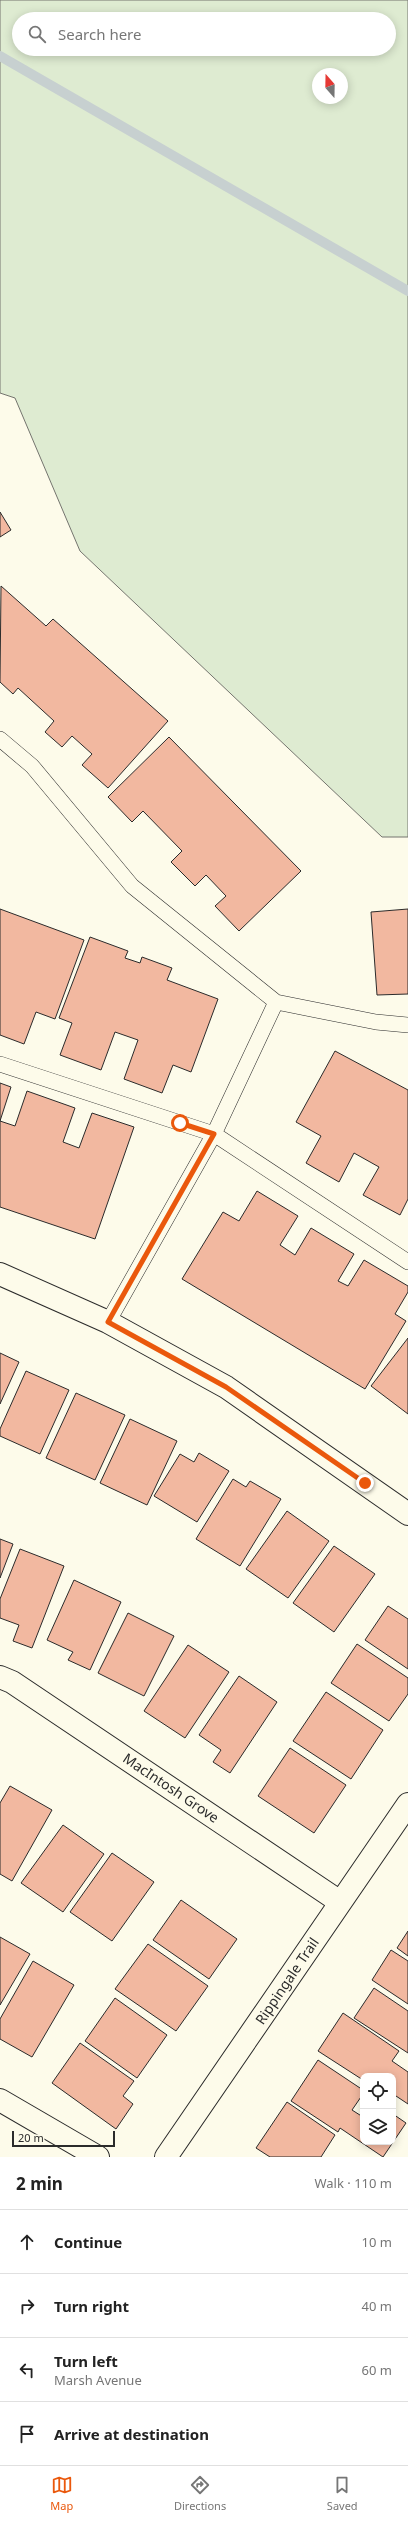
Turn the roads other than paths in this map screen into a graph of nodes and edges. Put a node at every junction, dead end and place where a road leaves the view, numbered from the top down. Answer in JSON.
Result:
{"nodes":[{"id":1,"x":0,"y":739,"type":"edge"},
{"id":2,"x":276,"y":1002,"type":"junction"},
{"id":3,"x":408,"y":1025,"type":"edge"},
{"id":4,"x":0,"y":1064,"type":"edge"},
{"id":5,"x":214,"y":1134,"type":"junction"},
{"id":6,"x":408,"y":1262,"type":"edge"},
{"id":7,"x":0,"y":1274,"type":"edge"},
{"id":8,"x":108,"y":1322,"type":"junction"},
{"id":9,"x":408,"y":1514,"type":"edge"},
{"id":10,"x":0,"y":1677,"type":"edge"},
{"id":11,"x":408,"y":1804,"type":"edge"},
{"id":12,"x":340,"y":1902,"type":"junction"},
{"id":13,"x":0,"y":2100,"type":"edge"},
{"id":14,"x":98,"y":2157,"type":"edge"},
{"id":15,"x":166,"y":2157,"type":"edge"}],
"edges":[{"from":1,"to":2,"type":"lane"},
{"from":2,"to":3,"type":"lane"},
{"from":2,"to":5,"type":"lane"},
{"from":4,"to":5,"type":"lane"},
{"from":5,"to":6,"type":"lane"},
{"from":5,"to":8,"type":"lane"},
{"from":7,"to":8,"type":"street"},
{"from":8,"to":9,"type":"street"},
{"from":10,"to":12,"type":"street","name":"MacIntosh Grove"},
{"from":11,"to":12,"type":"street","name":"Rippingale Trail"},
{"from":12,"to":15,"type":"street","name":"Rippingale Trail"},
{"from":13,"to":14,"type":"street"}]}
